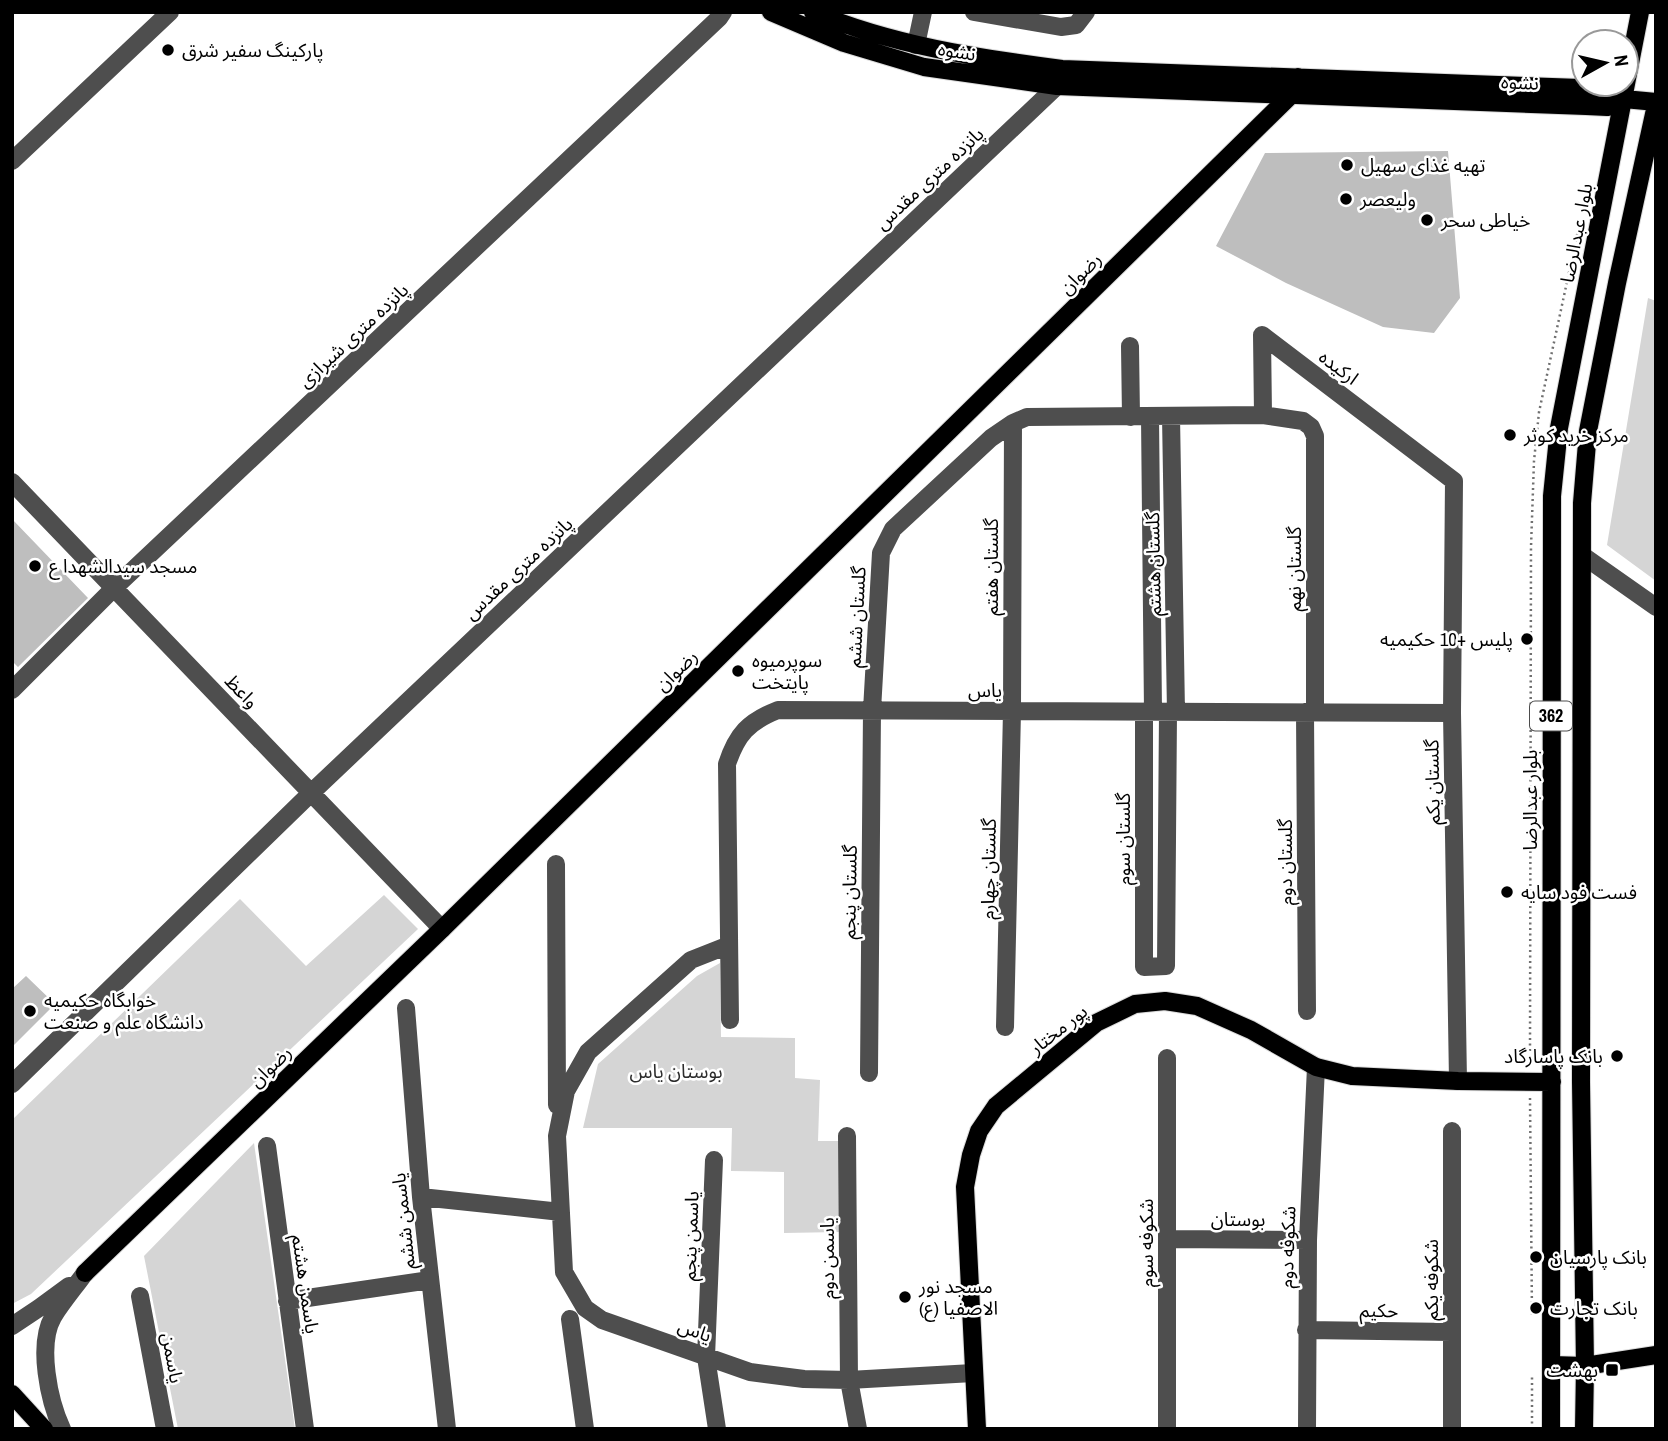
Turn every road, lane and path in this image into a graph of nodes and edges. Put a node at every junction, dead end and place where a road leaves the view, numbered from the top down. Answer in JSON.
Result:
{"nodes":[{"id":1,"x":170,"y":12,"type":"edge"},
{"id":2,"x":723,"y":12,"type":"edge"},
{"id":3,"x":771,"y":12,"type":"edge"},
{"id":4,"x":813,"y":12,"type":"edge"},
{"id":5,"x":923,"y":12,"type":"edge"},
{"id":6,"x":974,"y":12,"type":"edge"},
{"id":7,"x":1086,"y":12,"type":"edge"},
{"id":8,"x":1640,"y":12,"type":"edge"},
{"id":9,"x":916,"y":46,"type":"junction"},
{"id":10,"x":1059,"y":77,"type":"junction"},
{"id":11,"x":1295,"y":86,"type":"junction"},
{"id":12,"x":1624,"y":99,"type":"junction"},
{"id":13,"x":1656,"y":104,"type":"edge"},
{"id":14,"x":12,"y":161,"type":"edge"},
{"id":15,"x":1590,"y":275,"type":"junction"},
{"id":16,"x":1618,"y":283,"type":"junction"},
{"id":17,"x":1130,"y":346,"type":"dead end"},
{"id":18,"x":1263,"y":415,"type":"junction"},
{"id":19,"x":1171,"y":416,"type":"junction"},
{"id":20,"x":1131,"y":417,"type":"junction"},
{"id":21,"x":1150,"y":417,"type":"junction"},
{"id":22,"x":1013,"y":423,"type":"junction"},
{"id":23,"x":1454,"y":481,"type":"joint"},
{"id":24,"x":12,"y":482,"type":"edge"},
{"id":25,"x":1582,"y":555,"type":"junction"},
{"id":26,"x":114,"y":588,"type":"junction"},
{"id":27,"x":1656,"y":607,"type":"edge"},
{"id":28,"x":12,"y":690,"type":"edge"},
{"id":29,"x":872,"y":710,"type":"junction"},
{"id":30,"x":1012,"y":711,"type":"junction"},
{"id":31,"x":1160,"y":712,"type":"junction"},
{"id":32,"x":1310,"y":712,"type":"junction"},
{"id":33,"x":1452,"y":713,"type":"junction"},
{"id":34,"x":311,"y":793,"type":"junction"},
{"id":35,"x":556,"y":864,"type":"dead end"},
{"id":36,"x":442,"y":929,"type":"junction"},
{"id":37,"x":729,"y":945,"type":"junction"},
{"id":38,"x":406,"y":1008,"type":"dead end"},
{"id":39,"x":1307,"y":1011,"type":"dead end"},
{"id":40,"x":730,"y":1020,"type":"dead end"},
{"id":41,"x":1005,"y":1027,"type":"dead end"},
{"id":42,"x":1167,"y":1058,"type":"dead end"},
{"id":43,"x":1316,"y":1067,"type":"junction"},
{"id":44,"x":869,"y":1073,"type":"dead end"},
{"id":45,"x":1458,"y":1082,"type":"junction"},
{"id":46,"x":1552,"y":1082,"type":"junction"},
{"id":47,"x":12,"y":1084,"type":"edge"},
{"id":48,"x":1530,"y":1091,"type":"dead end"},
{"id":49,"x":1452,"y":1131,"type":"dead end"},
{"id":50,"x":557,"y":1136,"type":"junction"},
{"id":51,"x":848,"y":1136,"type":"dead end"},
{"id":52,"x":267,"y":1146,"type":"dead end"},
{"id":53,"x":714,"y":1160,"type":"dead end"},
{"id":54,"x":421,"y":1197,"type":"junction"},
{"id":55,"x":561,"y":1212,"type":"junction"},
{"id":56,"x":1167,"y":1239,"type":"junction"},
{"id":57,"x":1308,"y":1240,"type":"junction"},
{"id":58,"x":85,"y":1273,"type":"junction"},
{"id":59,"x":430,"y":1280,"type":"junction"},
{"id":60,"x":140,"y":1296,"type":"dead end"},
{"id":61,"x":287,"y":1301,"type":"junction"},
{"id":62,"x":1532,"y":1313,"type":"dead end"},
{"id":63,"x":570,"y":1319,"type":"dead end"},
{"id":64,"x":12,"y":1326,"type":"edge"},
{"id":65,"x":1306,"y":1330,"type":"junction"},
{"id":66,"x":1452,"y":1332,"type":"junction"},
{"id":67,"x":1656,"y":1355,"type":"edge"},
{"id":68,"x":706,"y":1357,"type":"junction"},
{"id":69,"x":1552,"y":1365,"type":"junction"},
{"id":70,"x":1585,"y":1366,"type":"junction"},
{"id":71,"x":973,"y":1373,"type":"junction"},
{"id":72,"x":1532,"y":1376,"type":"dead end"},
{"id":73,"x":849,"y":1380,"type":"junction"},
{"id":74,"x":12,"y":1394,"type":"edge"},
{"id":75,"x":44,"y":1429,"type":"edge"},
{"id":76,"x":62,"y":1429,"type":"edge"},
{"id":77,"x":165,"y":1429,"type":"edge"},
{"id":78,"x":305,"y":1429,"type":"edge"},
{"id":79,"x":447,"y":1429,"type":"edge"},
{"id":80,"x":585,"y":1429,"type":"edge"},
{"id":81,"x":717,"y":1429,"type":"edge"},
{"id":82,"x":858,"y":1429,"type":"edge"},
{"id":83,"x":977,"y":1429,"type":"edge"},
{"id":84,"x":1167,"y":1429,"type":"edge"},
{"id":85,"x":1307,"y":1429,"type":"edge"},
{"id":86,"x":1452,"y":1429,"type":"edge"},
{"id":87,"x":1532,"y":1429,"type":"edge"},
{"id":88,"x":1551,"y":1429,"type":"edge"},
{"id":89,"x":1584,"y":1429,"type":"edge"}],
"edges":[{"from":1,"to":14,"type":"street"},
{"from":2,"to":26,"type":"street","name":"پانزده متری شیرازی"},
{"from":3,"to":10,"type":"main road","name":"نشوه"},
{"from":4,"to":9,"type":"main road","name":"نشوه"},
{"from":5,"to":9,"type":"street"},
{"from":6,"to":7,"type":"street"},
{"from":8,"to":12,"type":"main road","name":"بلوار عبدالرضا","number":"362"},
{"from":9,"to":10,"type":"main road","name":"نشوه"},
{"from":10,"to":11,"type":"main road","name":"نشوه"},
{"from":10,"to":34,"type":"street","name":"پانزده متری مقدس"},
{"from":11,"to":12,"type":"main road","name":"نشوه"},
{"from":11,"to":36,"type":"main road","name":"رضوان"},
{"from":12,"to":13,"type":"main road","name":"نشوه"},
{"from":12,"to":15,"type":"main road","name":"بلوار عبدالرضا","number":"362"},
{"from":13,"to":16,"type":"main road","number":"362"},
{"from":15,"to":16,"type":"main road"},
{"from":15,"to":46,"type":"main road","name":"بلوار عبدالرضا","number":"362"},
{"from":16,"to":25,"type":"main road","number":"362"},
{"from":17,"to":20,"type":"street"},
{"from":18,"to":19,"type":"street"},
{"from":18,"to":23,"type":"street","name":"ارکیده"},
{"from":18,"to":32,"type":"street","name":"گلستان نهم"},
{"from":19,"to":21,"type":"street"},
{"from":19,"to":31,"type":"street","name":"گلستان هشتم"},
{"from":20,"to":21,"type":"street"},
{"from":20,"to":22,"type":"street"},
{"from":21,"to":31,"type":"street","name":"گلستان هشتم"},
{"from":22,"to":29,"type":"street","name":"گلستان ششم"},
{"from":22,"to":30,"type":"street","name":"گلستان هفتم"},
{"from":23,"to":33,"type":"street","name":"گلستان یکم"},
{"from":24,"to":26,"type":"street","name":"واعظ"},
{"from":25,"to":27,"type":"street"},
{"from":25,"to":70,"type":"main road","number":"362"},
{"from":26,"to":28,"type":"street","name":"پانزده متری شیرازی"},
{"from":26,"to":34,"type":"street","name":"واعظ"},
{"from":29,"to":30,"type":"street","name":"یاس"},
{"from":29,"to":37,"type":"street","name":"یاس"},
{"from":29,"to":44,"type":"street","name":"گلستان پنجم"},
{"from":30,"to":31,"type":"street","name":"یاس"},
{"from":30,"to":41,"type":"street","name":"گلستان چهارم"},
{"from":31,"to":31,"type":"street","name":"گلستان سوم"},
{"from":31,"to":32,"type":"street","name":"یاس"},
{"from":32,"to":33,"type":"street","name":"یاس"},
{"from":32,"to":39,"type":"street","name":"گلستان دوم"},
{"from":33,"to":45,"type":"street","name":"گلستان یکم"},
{"from":34,"to":36,"type":"street","name":"واعظ"},
{"from":34,"to":47,"type":"street","name":"پانزده متری مقدس"},
{"from":35,"to":50,"type":"street","name":"یاس"},
{"from":36,"to":58,"type":"main road","name":"رضوان"},
{"from":37,"to":40,"type":"street","name":"یاس"},
{"from":37,"to":50,"type":"street","name":"یاس"},
{"from":38,"to":54,"type":"street","name":"یاسمن ششم"},
{"from":42,"to":56,"type":"street","name":"شکوفه سوم"},
{"from":43,"to":45,"type":"main road","name":"پور مختار"},
{"from":43,"to":57,"type":"street","name":"شکوفه دوم"},
{"from":43,"to":71,"type":"main road","name":"پور مختار"},
{"from":45,"to":46,"type":"main road","name":"پور مختار"},
{"from":46,"to":69,"type":"main road","name":"بلوار عبدالرضا","number":"362"},
{"from":48,"to":62,"type":"path"},
{"from":49,"to":66,"type":"street","name":"شکوفه یکم"},
{"from":50,"to":55,"type":"street","name":"یاس"},
{"from":51,"to":73,"type":"street","name":"یاسمن دوم"},
{"from":52,"to":61,"type":"street","name":"یاسمن هشتم"},
{"from":53,"to":68,"type":"street","name":"یاسمن پنجم"},
{"from":54,"to":55,"type":"street"},
{"from":54,"to":59,"type":"street","name":"یاسمن ششم"},
{"from":55,"to":68,"type":"street","name":"یاس"},
{"from":56,"to":57,"type":"street","name":"بوستان"},
{"from":56,"to":84,"type":"street","name":"شکوفه سوم"},
{"from":57,"to":65,"type":"street","name":"شکوفه دوم"},
{"from":58,"to":64,"type":"street"},
{"from":58,"to":76,"type":"street"},
{"from":59,"to":61,"type":"street"},
{"from":59,"to":79,"type":"street","name":"یاسمن ششم"},
{"from":60,"to":77,"type":"street","name":"یاسمن"},
{"from":61,"to":78,"type":"street","name":"یاسمن هشتم"},
{"from":63,"to":80,"type":"street"},
{"from":65,"to":66,"type":"street","name":"حکیم"},
{"from":65,"to":85,"type":"street","name":"شکوفه دوم"},
{"from":66,"to":86,"type":"street","name":"شکوفه یکم"},
{"from":67,"to":70,"type":"main road"},
{"from":68,"to":73,"type":"street","name":"یاس"},
{"from":68,"to":81,"type":"street","name":"یاسمن پنجم"},
{"from":69,"to":70,"type":"main road"},
{"from":69,"to":88,"type":"main road","name":"بلوار عبدالرضا","number":"362"},
{"from":70,"to":89,"type":"main road","number":"362"},
{"from":71,"to":73,"type":"street","name":"یاس"},
{"from":71,"to":83,"type":"main road","name":"پور مختار"},
{"from":72,"to":87,"type":"path"},
{"from":73,"to":82,"type":"street","name":"یاسمن دوم"},
{"from":74,"to":75,"type":"main road"}]}
